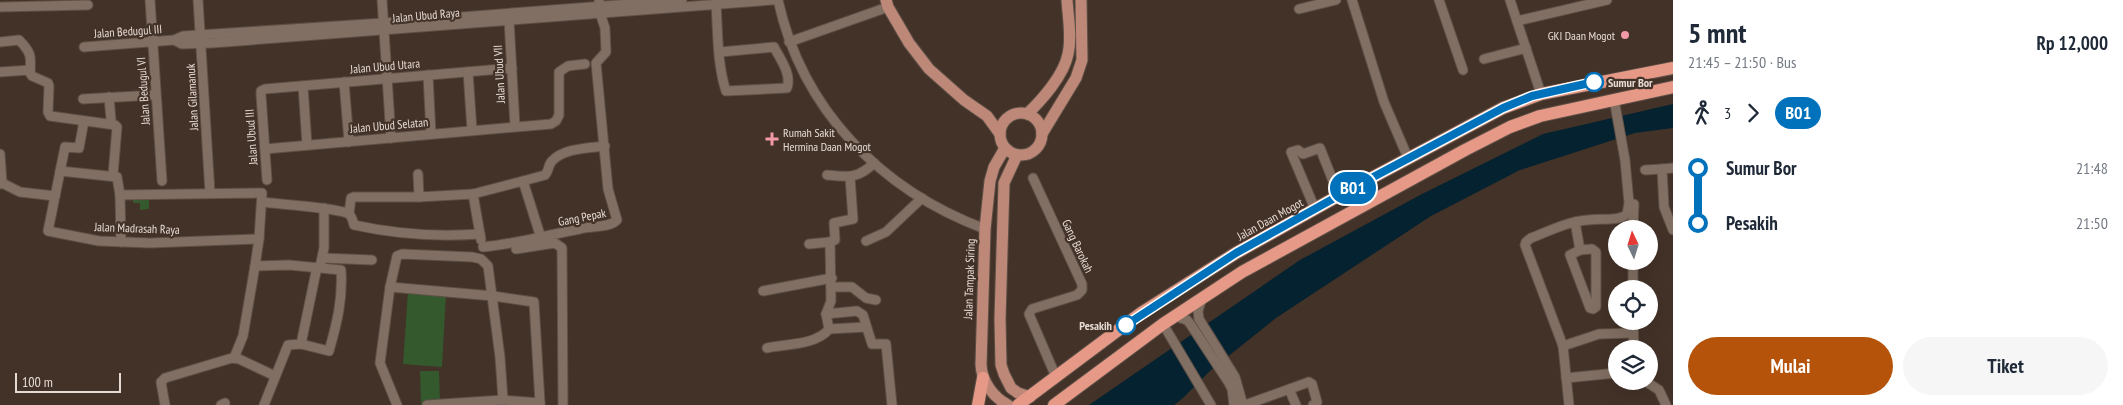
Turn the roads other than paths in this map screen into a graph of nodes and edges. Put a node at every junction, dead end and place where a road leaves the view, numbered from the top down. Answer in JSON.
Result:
{"nodes":[{"id":1,"x":150,"y":0,"type":"edge"},
{"id":2,"x":198,"y":0,"type":"edge"},
{"id":3,"x":382,"y":0,"type":"edge"},
{"id":4,"x":682,"y":0,"type":"edge"},
{"id":5,"x":773,"y":0,"type":"edge"},
{"id":6,"x":778,"y":0,"type":"edge"},
{"id":7,"x":1067,"y":0,"type":"edge"},
{"id":8,"x":1081,"y":0,"type":"edge"},
{"id":9,"x":1336,"y":0,"type":"edge"},
{"id":10,"x":1352,"y":0,"type":"edge"},
{"id":11,"x":1439,"y":0,"type":"edge"},
{"id":12,"x":1510,"y":0,"type":"edge"},
{"id":13,"x":1560,"y":0,"type":"edge"},
{"id":14,"x":1607,"y":0,"type":"edge"},
{"id":15,"x":26,"y":3,"type":"edge"},
{"id":16,"x":660,"y":3,"type":"edge"},
{"id":17,"x":716,"y":4,"type":"junction"},
{"id":18,"x":887,"y":4,"type":"edge"},
{"id":19,"x":88,"y":5,"type":"dead end"},
{"id":20,"x":610,"y":6,"type":"edge"},
{"id":21,"x":0,"y":7,"type":"edge"},
{"id":22,"x":593,"y":9,"type":"edge"},
{"id":23,"x":1300,"y":9,"type":"dead end"},
{"id":24,"x":1561,"y":10,"type":"junction"},
{"id":25,"x":509,"y":20,"type":"junction"},
{"id":26,"x":1517,"y":21,"type":"junction"},
{"id":27,"x":384,"y":27,"type":"junction"},
{"id":28,"x":605,"y":28,"type":"junction"},
{"id":29,"x":201,"y":39,"type":"junction"},
{"id":30,"x":0,"y":42,"type":"edge"},
{"id":31,"x":152,"y":42,"type":"junction"},
{"id":32,"x":789,"y":42,"type":"junction"},
{"id":33,"x":84,"y":47,"type":"dead end"},
{"id":34,"x":1526,"y":48,"type":"junction"},
{"id":35,"x":720,"y":52,"type":"junction"},
{"id":36,"x":1484,"y":59,"type":"dead end"},
{"id":37,"x":585,"y":64,"type":"dead end"},
{"id":38,"x":512,"y":68,"type":"junction"},
{"id":39,"x":1673,"y":68,"type":"edge"},
{"id":40,"x":30,"y":70,"type":"junction"},
{"id":41,"x":1463,"y":70,"type":"dead end"},
{"id":42,"x":0,"y":72,"type":"edge"},
{"id":43,"x":468,"y":72,"type":"junction"},
{"id":44,"x":428,"y":75,"type":"junction"},
{"id":45,"x":387,"y":79,"type":"junction"},
{"id":46,"x":344,"y":82,"type":"junction"},
{"id":47,"x":303,"y":86,"type":"junction"},
{"id":48,"x":1673,"y":87,"type":"edge"},
{"id":49,"x":261,"y":91,"type":"joint"},
{"id":50,"x":1541,"y":94,"type":"junction"},
{"id":51,"x":156,"y":95,"type":"junction"},
{"id":52,"x":110,"y":97,"type":"junction"},
{"id":53,"x":83,"y":99,"type":"dead end"},
{"id":54,"x":1614,"y":99,"type":"junction"},
{"id":55,"x":1027,"y":114,"type":"junction"},
{"id":56,"x":987,"y":116,"type":"junction"},
{"id":57,"x":111,"y":120,"type":"dead end"},
{"id":58,"x":1005,"y":120,"type":"junction"},
{"id":59,"x":84,"y":121,"type":"junction"},
{"id":60,"x":515,"y":126,"type":"junction"},
{"id":61,"x":472,"y":130,"type":"junction"},
{"id":62,"x":431,"y":134,"type":"junction"},
{"id":63,"x":1000,"y":134,"type":"junction"},
{"id":64,"x":1042,"y":134,"type":"junction"},
{"id":65,"x":391,"y":138,"type":"junction"},
{"id":66,"x":349,"y":142,"type":"junction"},
{"id":67,"x":306,"y":146,"type":"junction"},
{"id":68,"x":605,"y":146,"type":"junction"},
{"id":69,"x":1005,"y":148,"type":"junction"},
{"id":70,"x":265,"y":149,"type":"junction"},
{"id":71,"x":1626,"y":150,"type":"junction"},
{"id":72,"x":0,"y":154,"type":"edge"},
{"id":73,"x":1017,"y":155,"type":"junction"},
{"id":74,"x":1408,"y":158,"type":"junction"},
{"id":75,"x":874,"y":164,"type":"junction"},
{"id":76,"x":1673,"y":168,"type":"edge"},
{"id":77,"x":1662,"y":169,"type":"junction"},
{"id":78,"x":1644,"y":170,"type":"dead end"},
{"id":79,"x":60,"y":171,"type":"junction"},
{"id":80,"x":418,"y":174,"type":"dead end"},
{"id":81,"x":113,"y":175,"type":"junction"},
{"id":82,"x":827,"y":176,"type":"dead end"},
{"id":83,"x":850,"y":178,"type":"junction"},
{"id":84,"x":1033,"y":178,"type":"dead end"},
{"id":85,"x":267,"y":180,"type":"dead end"},
{"id":86,"x":162,"y":181,"type":"dead end"},
{"id":87,"x":523,"y":181,"type":"junction"},
{"id":88,"x":1,"y":183,"type":"edge"},
{"id":89,"x":1347,"y":191,"type":"junction"},
{"id":90,"x":210,"y":193,"type":"junction"},
{"id":91,"x":474,"y":194,"type":"junction"},
{"id":92,"x":120,"y":195,"type":"junction"},
{"id":93,"x":55,"y":196,"type":"junction"},
{"id":94,"x":419,"y":197,"type":"junction"},
{"id":95,"x":262,"y":198,"type":"junction"},
{"id":96,"x":922,"y":198,"type":"junction"},
{"id":97,"x":1319,"y":207,"type":"junction"},
{"id":98,"x":324,"y":208,"type":"junction"},
{"id":99,"x":349,"y":214,"type":"junction"},
{"id":100,"x":1303,"y":216,"type":"junction"},
{"id":101,"x":1334,"y":220,"type":"junction"},
{"id":102,"x":1634,"y":220,"type":"edge"},
{"id":103,"x":1575,"y":222,"type":"junction"},
{"id":104,"x":985,"y":229,"type":"junction"},
{"id":105,"x":1673,"y":230,"type":"edge"},
{"id":106,"x":1311,"y":233,"type":"junction"},
{"id":107,"x":480,"y":234,"type":"junction"},
{"id":108,"x":541,"y":238,"type":"junction"},
{"id":109,"x":259,"y":239,"type":"junction"},
{"id":110,"x":866,"y":241,"type":"dead end"},
{"id":111,"x":120,"y":242,"type":"junction"},
{"id":112,"x":830,"y":242,"type":"junction"},
{"id":113,"x":809,"y":244,"type":"dead end"},
{"id":114,"x":483,"y":247,"type":"junction"},
{"id":115,"x":1580,"y":250,"type":"junction"},
{"id":116,"x":372,"y":260,"type":"dead end"},
{"id":117,"x":320,"y":264,"type":"junction"},
{"id":118,"x":255,"y":266,"type":"junction"},
{"id":119,"x":832,"y":283,"type":"junction"},
{"id":120,"x":390,"y":286,"type":"junction"},
{"id":121,"x":763,"y":291,"type":"dead end"},
{"id":122,"x":493,"y":296,"type":"junction"},
{"id":123,"x":1202,"y":296,"type":"junction"},
{"id":124,"x":876,"y":300,"type":"dead end"},
{"id":125,"x":826,"y":314,"type":"junction"},
{"id":126,"x":1174,"y":316,"type":"junction"},
{"id":127,"x":1000,"y":319,"type":"junction"},
{"id":128,"x":981,"y":320,"type":"junction"},
{"id":129,"x":1163,"y":324,"type":"junction"},
{"id":130,"x":866,"y":327,"type":"junction"},
{"id":131,"x":829,"y":329,"type":"junction"},
{"id":132,"x":1633,"y":333,"type":"joint"},
{"id":133,"x":1633,"y":340,"type":"edge"},
{"id":134,"x":301,"y":344,"type":"junction"},
{"id":135,"x":1563,"y":346,"type":"junction"},
{"id":136,"x":767,"y":348,"type":"dead end"},
{"id":137,"x":234,"y":358,"type":"junction"},
{"id":138,"x":1608,"y":374,"type":"edge"},
{"id":139,"x":276,"y":376,"type":"junction"},
{"id":140,"x":1229,"y":376,"type":"junction"},
{"id":141,"x":1056,"y":377,"type":"junction"},
{"id":142,"x":983,"y":378,"type":"junction"},
{"id":143,"x":1566,"y":378,"type":"junction"},
{"id":144,"x":1289,"y":389,"type":"junction"},
{"id":145,"x":1658,"y":389,"type":"edge"},
{"id":146,"x":1030,"y":397,"type":"junction"},
{"id":147,"x":503,"y":400,"type":"junction"},
{"id":148,"x":540,"y":404,"type":"edge"},
{"id":149,"x":165,"y":405,"type":"edge"},
{"id":150,"x":264,"y":405,"type":"edge"},
{"id":151,"x":397,"y":405,"type":"edge"},
{"id":152,"x":427,"y":405,"type":"edge"},
{"id":153,"x":563,"y":405,"type":"edge"},
{"id":154,"x":892,"y":405,"type":"edge"},
{"id":155,"x":978,"y":405,"type":"edge"},
{"id":156,"x":1008,"y":405,"type":"edge"},
{"id":157,"x":1018,"y":405,"type":"edge"},
{"id":158,"x":1054,"y":405,"type":"edge"},
{"id":159,"x":1211,"y":405,"type":"edge"},
{"id":160,"x":1234,"y":405,"type":"edge"},
{"id":161,"x":1244,"y":405,"type":"edge"},
{"id":162,"x":1296,"y":405,"type":"edge"},
{"id":163,"x":1314,"y":405,"type":"edge"},
{"id":164,"x":1569,"y":405,"type":"edge"},
{"id":165,"x":1666,"y":405,"type":"edge"}],
"edges":[{"from":1,"to":31,"type":"street","name":"Jalan Bedugul VI"},
{"from":2,"to":29,"type":"street","name":"Jalan Gilamanuk"},
{"from":3,"to":27,"type":"street"},
{"from":4,"to":16,"type":"street","name":"Jalan Ubud Raya"},
{"from":5,"to":17,"type":"street","name":"Jalan Ubud Raya"},
{"from":6,"to":32,"type":"street"},
{"from":7,"to":55,"type":"main road"},
{"from":8,"to":64,"type":"main road"},
{"from":9,"to":23,"type":"street"},
{"from":10,"to":74,"type":"street"},
{"from":11,"to":41,"type":"street"},
{"from":12,"to":26,"type":"street"},
{"from":13,"to":24,"type":"street"},
{"from":14,"to":24,"type":"street"},
{"from":15,"to":19,"type":"street"},
{"from":15,"to":21,"type":"street"},
{"from":16,"to":17,"type":"street","name":"Jalan Ubud Raya"},
{"from":16,"to":20,"type":"street","name":"Jalan Ubud Raya"},
{"from":17,"to":35,"type":"street"},
{"from":18,"to":32,"type":"street"},
{"from":18,"to":56,"type":"main road"},
{"from":20,"to":22,"type":"street","name":"Jalan Ubud Raya"},
{"from":20,"to":28,"type":"street"},
{"from":22,"to":25,"type":"street","name":"Jalan Ubud Raya"},
{"from":22,"to":27,"type":"street","name":"Jalan Ubud Raya"},
{"from":22,"to":28,"type":"street"},
{"from":24,"to":26,"type":"street"},
{"from":25,"to":27,"type":"street","name":"Jalan Ubud Raya"},
{"from":25,"to":38,"type":"street","name":"Jalan Ubud VII"},
{"from":26,"to":34,"type":"street"},
{"from":27,"to":29,"type":"street","name":"Jalan Ubud Raya"},
{"from":27,"to":45,"type":"street"},
{"from":28,"to":68,"type":"street","name":"Gang Pepak"},
{"from":29,"to":31,"type":"street","name":"Jalan Bedugul III"},
{"from":29,"to":90,"type":"street","name":"Jalan Gilamanuk"},
{"from":30,"to":40,"type":"street"},
{"from":31,"to":33,"type":"street","name":"Jalan Bedugul III"},
{"from":31,"to":51,"type":"street","name":"Jalan Bedugul VI"},
{"from":32,"to":75,"type":"street"},
{"from":34,"to":36,"type":"street"},
{"from":34,"to":50,"type":"street"},
{"from":35,"to":35,"type":"street"},
{"from":37,"to":60,"type":"street","name":"Jalan Ubud Selatan"},
{"from":38,"to":43,"type":"street","name":"Jalan Ubud Utara"},
{"from":38,"to":60,"type":"street","name":"Jalan Ubud VII"},
{"from":39,"to":50,"type":"highway","name":"Jalan Daan Mogot"},
{"from":40,"to":42,"type":"street"},
{"from":40,"to":59,"type":"street"},
{"from":43,"to":44,"type":"street","name":"Jalan Ubud Utara"},
{"from":43,"to":61,"type":"street"},
{"from":44,"to":45,"type":"street","name":"Jalan Ubud Utara"},
{"from":44,"to":62,"type":"street"},
{"from":45,"to":46,"type":"street","name":"Jalan Ubud Utara"},
{"from":45,"to":65,"type":"street"},
{"from":46,"to":47,"type":"street","name":"Jalan Ubud Utara"},
{"from":46,"to":66,"type":"street"},
{"from":47,"to":49,"type":"street","name":"Jalan Ubud Utara"},
{"from":47,"to":67,"type":"street"},
{"from":48,"to":54,"type":"highway"},
{"from":49,"to":70,"type":"street","name":"Jalan Ubud III"},
{"from":50,"to":74,"type":"highway","name":"Jalan Daan Mogot"},
{"from":51,"to":52,"type":"street"},
{"from":51,"to":86,"type":"street","name":"Jalan Bedugul VI"},
{"from":52,"to":53,"type":"street"},
{"from":52,"to":57,"type":"street"},
{"from":54,"to":71,"type":"street"},
{"from":54,"to":101,"type":"highway"},
{"from":55,"to":58,"type":"main road"},
{"from":55,"to":64,"type":"main road"},
{"from":56,"to":58,"type":"main road"},
{"from":56,"to":63,"type":"main road"},
{"from":58,"to":63,"type":"main road"},
{"from":59,"to":79,"type":"street"},
{"from":59,"to":81,"type":"street"},
{"from":60,"to":61,"type":"street","name":"Jalan Ubud Selatan"},
{"from":61,"to":62,"type":"street","name":"Jalan Ubud Selatan"},
{"from":62,"to":65,"type":"street","name":"Jalan Ubud Selatan"},
{"from":63,"to":69,"type":"main road"},
{"from":64,"to":73,"type":"main road"},
{"from":65,"to":66,"type":"street","name":"Jalan Ubud Selatan"},
{"from":66,"to":67,"type":"street","name":"Jalan Ubud Selatan"},
{"from":67,"to":70,"type":"street","name":"Jalan Ubud Selatan"},
{"from":68,"to":87,"type":"street"},
{"from":68,"to":108,"type":"street","name":"Gang Pepak"},
{"from":69,"to":73,"type":"main road"},
{"from":69,"to":104,"type":"main road","name":"Jalan Tampak Siring"},
{"from":70,"to":85,"type":"street","name":"Jalan Ubud III"},
{"from":71,"to":102,"type":"street"},
{"from":71,"to":103,"type":"street"},
{"from":72,"to":88,"type":"street"},
{"from":73,"to":127,"type":"main road"},
{"from":74,"to":89,"type":"highway","name":"Jalan Daan Mogot"},
{"from":75,"to":83,"type":"street"},
{"from":75,"to":96,"type":"street"},
{"from":76,"to":77,"type":"street"},
{"from":77,"to":78,"type":"street"},
{"from":77,"to":105,"type":"street"},
{"from":79,"to":81,"type":"street"},
{"from":79,"to":93,"type":"street"},
{"from":80,"to":94,"type":"street"},
{"from":81,"to":92,"type":"street"},
{"from":82,"to":83,"type":"street"},
{"from":83,"to":112,"type":"street"},
{"from":84,"to":141,"type":"street","name":"Gang Barokah"},
{"from":87,"to":91,"type":"street"},
{"from":87,"to":108,"type":"street"},
{"from":88,"to":93,"type":"street"},
{"from":89,"to":97,"type":"highway","name":"Jalan Daan Mogot"},
{"from":89,"to":97,"type":"street"},
{"from":90,"to":92,"type":"street"},
{"from":90,"to":95,"type":"street"},
{"from":91,"to":94,"type":"street"},
{"from":91,"to":107,"type":"street"},
{"from":92,"to":111,"type":"street"},
{"from":93,"to":111,"type":"street","name":"Jalan Madrasah Raya"},
{"from":94,"to":99,"type":"street"},
{"from":95,"to":98,"type":"street"},
{"from":95,"to":109,"type":"street"},
{"from":96,"to":104,"type":"street"},
{"from":96,"to":110,"type":"street"},
{"from":97,"to":100,"type":"highway","name":"Jalan Daan Mogot"},
{"from":97,"to":101,"type":"highway"},
{"from":98,"to":99,"type":"street"},
{"from":98,"to":117,"type":"street"},
{"from":99,"to":107,"type":"street"},
{"from":100,"to":106,"type":"highway"},
{"from":100,"to":141,"type":"highway","name":"Jalan Daan Mogot"},
{"from":101,"to":106,"type":"highway"},
{"from":103,"to":115,"type":"street"},
{"from":103,"to":135,"type":"street"},
{"from":104,"to":128,"type":"main road","name":"Jalan Tampak Siring"},
{"from":106,"to":123,"type":"highway"},
{"from":107,"to":114,"type":"street"},
{"from":108,"to":114,"type":"street","name":"Gang Pepak"},
{"from":109,"to":111,"type":"street","name":"Jalan Madrasah Raya"},
{"from":109,"to":118,"type":"street"},
{"from":112,"to":113,"type":"street"},
{"from":112,"to":119,"type":"street"},
{"from":114,"to":153,"type":"street"},
{"from":115,"to":115,"type":"street"},
{"from":116,"to":117,"type":"street"},
{"from":117,"to":118,"type":"street"},
{"from":117,"to":134,"type":"street"},
{"from":117,"to":134,"type":"street"},
{"from":118,"to":137,"type":"street"},
{"from":119,"to":121,"type":"street"},
{"from":119,"to":124,"type":"street"},
{"from":119,"to":125,"type":"street"},
{"from":120,"to":122,"type":"street"},
{"from":120,"to":122,"type":"street"},
{"from":120,"to":151,"type":"street"},
{"from":122,"to":147,"type":"street"},
{"from":122,"to":148,"type":"street"},
{"from":123,"to":126,"type":"highway"},
{"from":123,"to":140,"type":"street"},
{"from":125,"to":130,"type":"street"},
{"from":125,"to":131,"type":"street"},
{"from":126,"to":129,"type":"highway"},
{"from":126,"to":140,"type":"street"},
{"from":127,"to":128,"type":"main road"},
{"from":127,"to":146,"type":"main road"},
{"from":128,"to":142,"type":"main road","name":"Jalan Tampak Siring"},
{"from":129,"to":158,"type":"highway"},
{"from":129,"to":159,"type":"street"},
{"from":130,"to":131,"type":"street"},
{"from":130,"to":154,"type":"street"},
{"from":131,"to":136,"type":"street"},
{"from":132,"to":133,"type":"street"},
{"from":132,"to":135,"type":"street"},
{"from":134,"to":139,"type":"street"},
{"from":135,"to":143,"type":"street"},
{"from":137,"to":139,"type":"street"},
{"from":137,"to":149,"type":"street"},
{"from":138,"to":143,"type":"street"},
{"from":139,"to":150,"type":"street"},
{"from":140,"to":160,"type":"street"},
{"from":140,"to":161,"type":"street"},
{"from":141,"to":146,"type":"highway","name":"Jalan Daan Mogot"},
{"from":142,"to":155,"type":"highway"},
{"from":142,"to":156,"type":"main road"},
{"from":143,"to":164,"type":"street"},
{"from":144,"to":161,"type":"street"},
{"from":144,"to":162,"type":"street"},
{"from":144,"to":163,"type":"street"},
{"from":145,"to":165,"type":"street"},
{"from":146,"to":157,"type":"highway","name":"Jalan Daan Mogot"},
{"from":147,"to":148,"type":"street"},
{"from":147,"to":152,"type":"street"}]}
